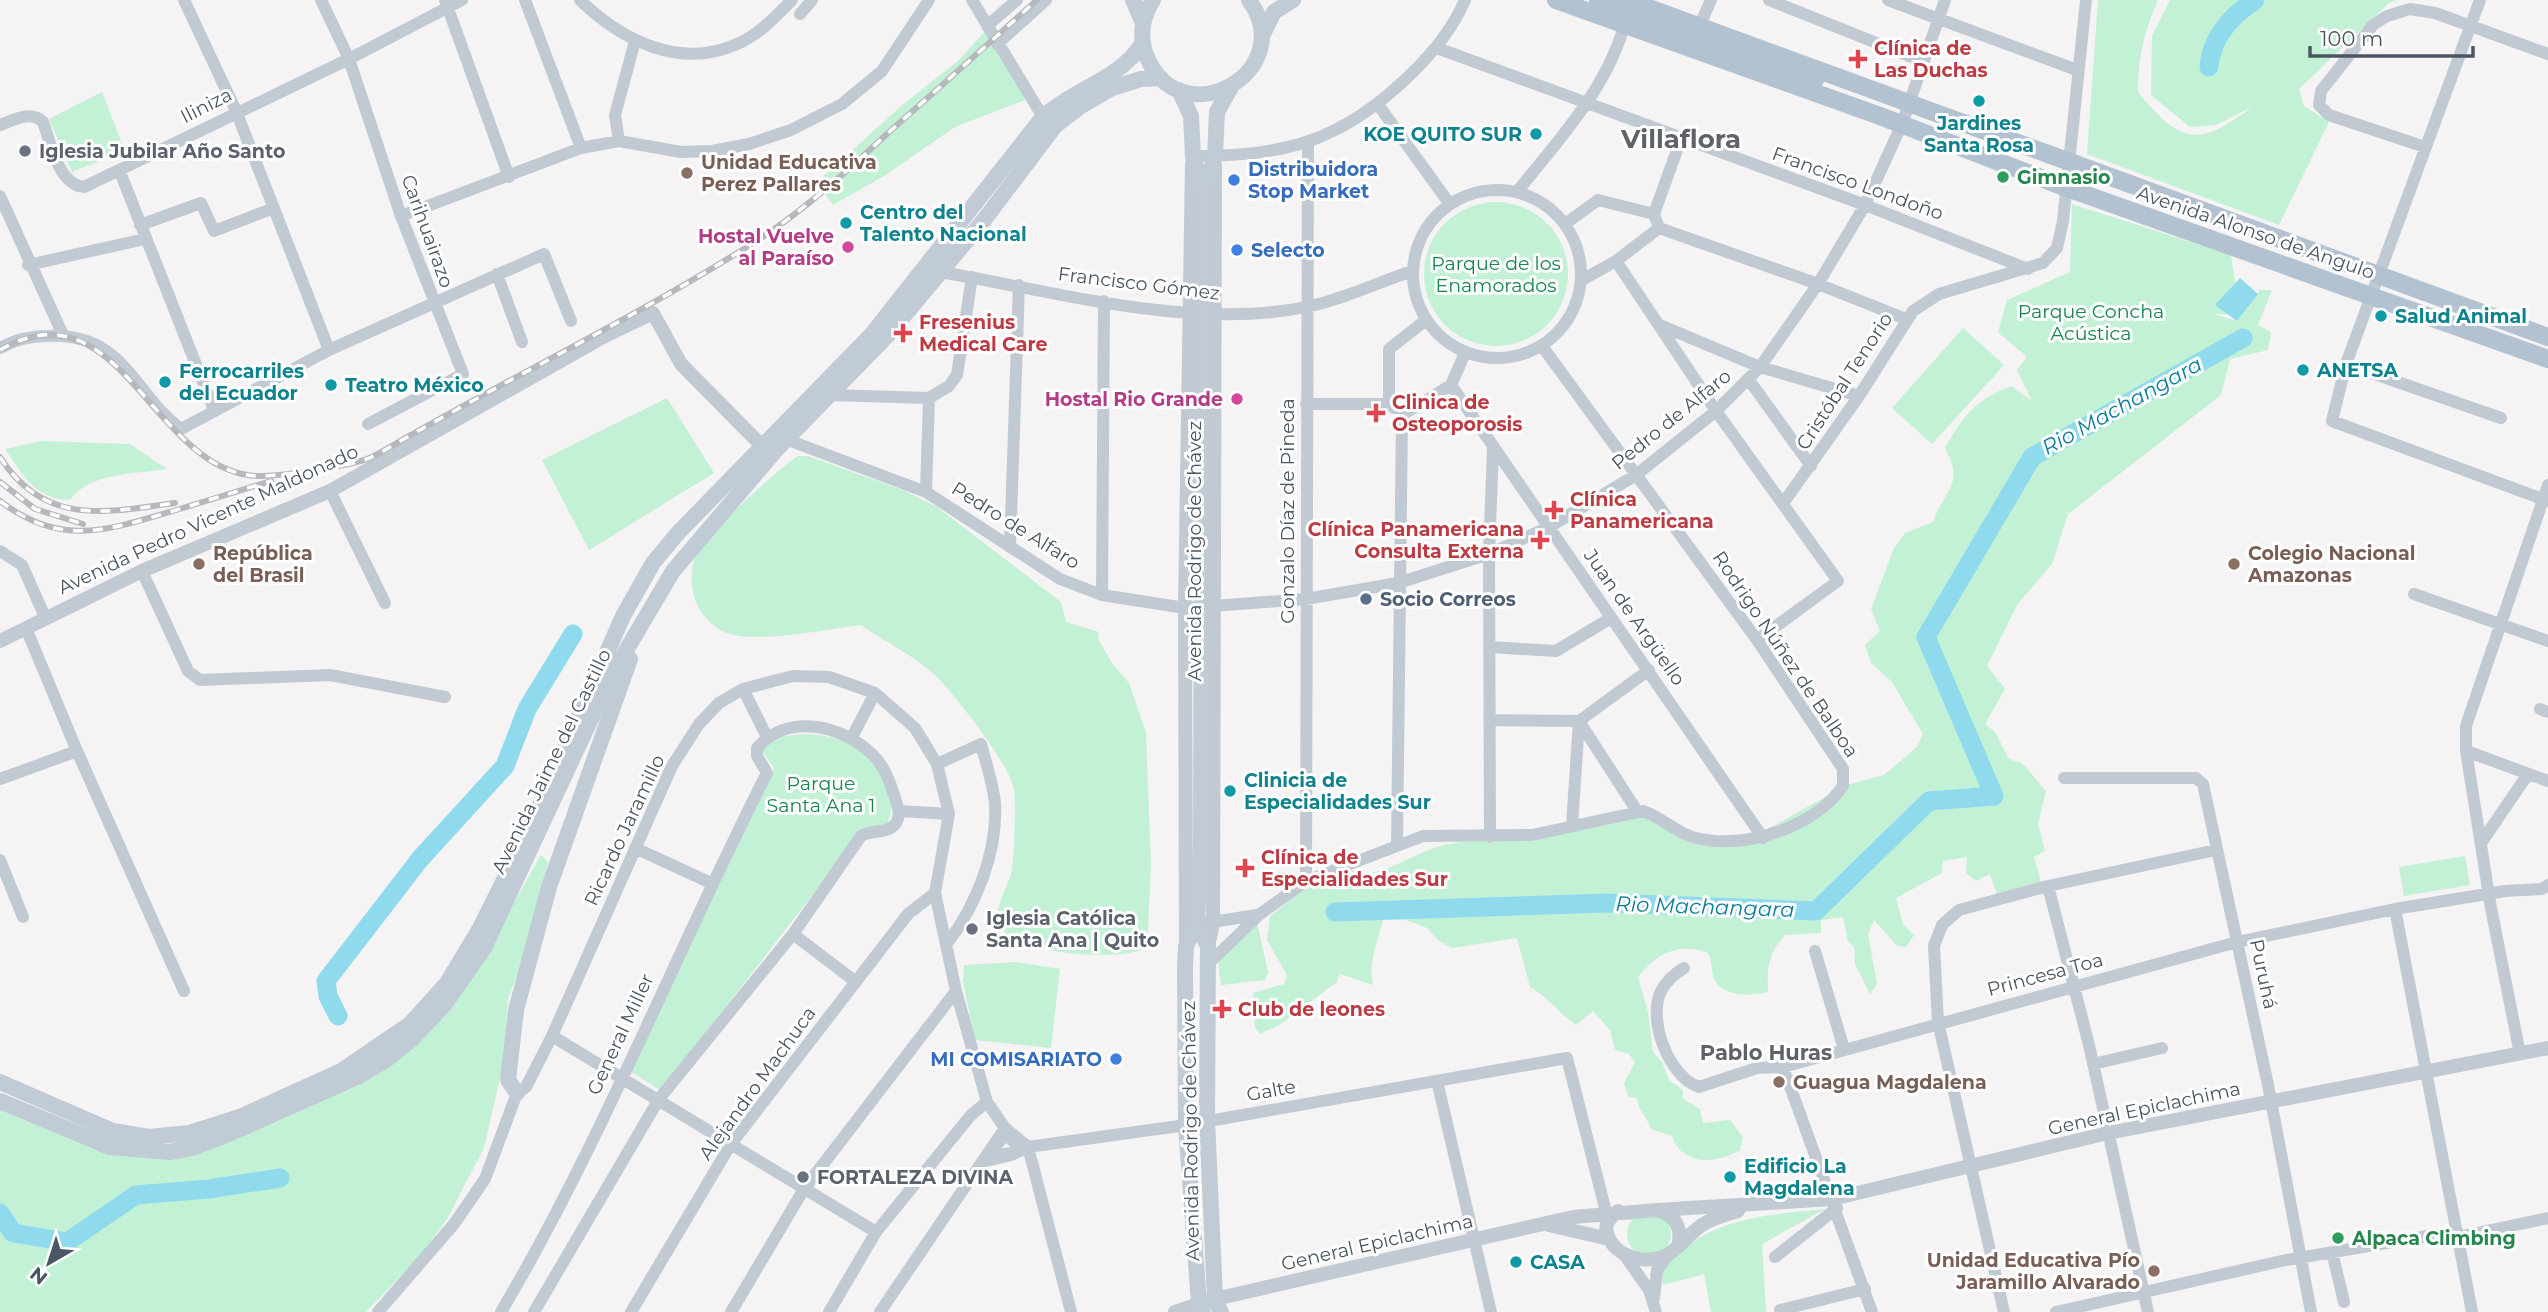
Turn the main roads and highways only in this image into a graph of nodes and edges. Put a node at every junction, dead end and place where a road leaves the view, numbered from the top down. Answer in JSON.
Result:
{"nodes":[{"id":1,"x":1133,"y":0,"type":"edge"},
{"id":2,"x":1153,"y":0,"type":"edge"},
{"id":3,"x":1249,"y":0,"type":"edge"},
{"id":4,"x":1293,"y":0,"type":"edge"},
{"id":5,"x":1556,"y":0,"type":"edge"},
{"id":6,"x":1598,"y":0,"type":"edge"},
{"id":7,"x":1629,"y":0,"type":"edge"},
{"id":8,"x":1143,"y":23,"type":"junction"},
{"id":9,"x":1261,"y":38,"type":"junction"},
{"id":10,"x":1142,"y":44,"type":"junction"},
{"id":11,"x":1161,"y":78,"type":"junction"},
{"id":12,"x":1818,"y":81,"type":"junction"},
{"id":13,"x":1231,"y":87,"type":"junction"},
{"id":14,"x":1179,"y":90,"type":"junction"},
{"id":15,"x":1883,"y":95,"type":"junction"},
{"id":16,"x":1880,"y":116,"type":"junction"},
{"id":17,"x":1205,"y":158,"type":"junction"},
{"id":18,"x":933,"y":270,"type":"junction"},
{"id":19,"x":2548,"y":337,"type":"edge"},
{"id":20,"x":2548,"y":359,"type":"edge"},
{"id":21,"x":766,"y":451,"type":"junction"},
{"id":22,"x":639,"y":631,"type":"junction"},
{"id":23,"x":1205,"y":923,"type":"junction"},
{"id":24,"x":0,"y":1082,"type":"edge"},
{"id":25,"x":517,"y":1093,"type":"road end"},
{"id":26,"x":0,"y":1101,"type":"edge"},
{"id":27,"x":1210,"y":1307,"type":"edge"}],
"edges":[{"from":1,"to":8,"type":"main road"},
{"from":2,"to":8,"type":"main road"},
{"from":3,"to":9,"type":"main road"},
{"from":4,"to":9,"type":"main road"},
{"from":5,"to":16,"type":"main road","name":"Avenida Alonso de Angulo"},
{"from":6,"to":12,"type":"main road","bridge":true},
{"from":7,"to":15,"type":"main road","name":"Avenida Alonso de Angulo"},
{"from":8,"to":10,"type":"main road"},
{"from":9,"to":13,"type":"main road","name":"Avenida Rodrigo de Chávez"},
{"from":10,"to":11,"type":"main road"},
{"from":10,"to":18,"type":"main road","name":"Avenida Jaime del Castillo"},
{"from":11,"to":14,"type":"main road"},
{"from":11,"to":18,"type":"main road","name":"Avenida Jaime del Castillo"},
{"from":12,"to":15,"type":"main road"},
{"from":12,"to":16,"type":"main road"},
{"from":13,"to":14,"type":"main road"},
{"from":13,"to":17,"type":"main road","name":"Avenida Rodrigo de Chávez"},
{"from":14,"to":17,"type":"main road","name":"Avenida Rodrigo de Chávez"},
{"from":15,"to":19,"type":"main road","name":"Avenida Alonso de Angulo"},
{"from":16,"to":20,"type":"main road","name":"Avenida Alonso de Angulo"},
{"from":17,"to":23,"type":"main road","name":"Avenida Rodrigo de Chávez"},
{"from":18,"to":21,"type":"main road","name":"Avenida Jaime del Castillo"},
{"from":21,"to":22,"type":"main road","name":"Avenida Jaime del Castillo"},
{"from":21,"to":24,"type":"main road","name":"Avenida Jaime del Castillo"},
{"from":22,"to":25,"type":"main road"},
{"from":22,"to":26,"type":"main road","name":"Avenida Jaime del Castillo"},
{"from":23,"to":27,"type":"main road","name":"Avenida Rodrigo de Chávez"},
{"from":23,"to":27,"type":"main road","name":"Avenida Rodrigo de Chávez"}]}
